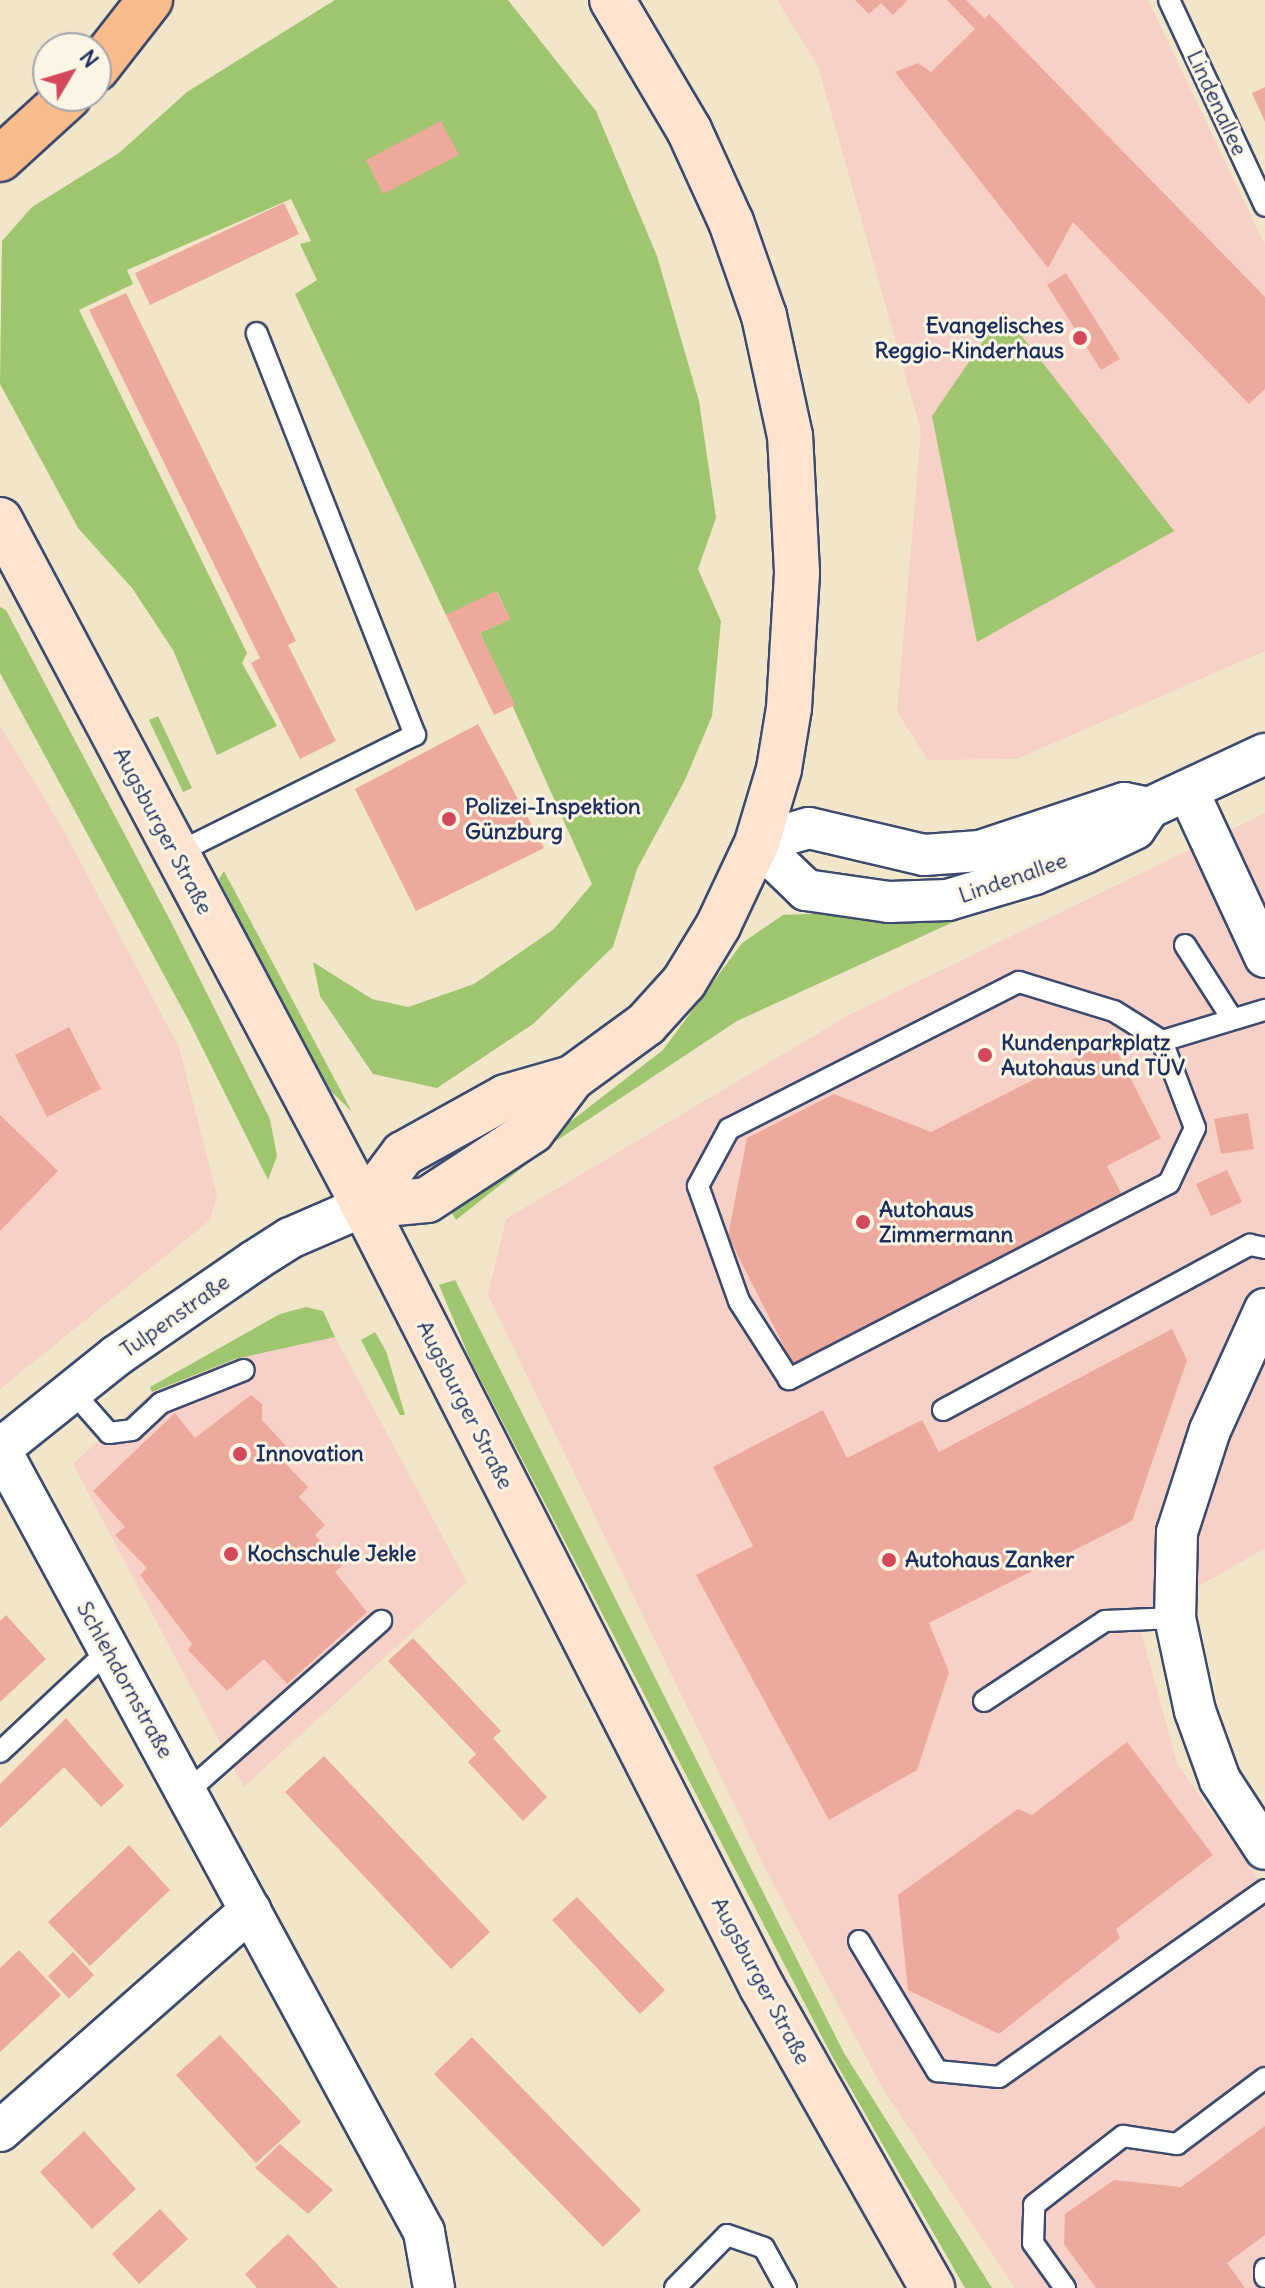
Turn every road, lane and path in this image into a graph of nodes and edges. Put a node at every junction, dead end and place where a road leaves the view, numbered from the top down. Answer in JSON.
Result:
{"nodes":[{"id":1,"x":150,"y":0,"type":"edge"},
{"id":2,"x":612,"y":0,"type":"edge"},
{"id":3,"x":1169,"y":0,"type":"edge"},
{"id":4,"x":112,"y":49,"type":"edge"},
{"id":5,"x":51,"y":112,"type":"edge"},
{"id":6,"x":0,"y":159,"type":"edge"},
{"id":7,"x":1265,"y":206,"type":"edge"},
{"id":8,"x":257,"y":333,"type":"dead end"},
{"id":9,"x":4,"y":537,"type":"edge"},
{"id":10,"x":1265,"y":754,"type":"edge"},
{"id":11,"x":1188,"y":791,"type":"junction"},
{"id":12,"x":1149,"y":808,"type":"junction"},
{"id":13,"x":757,"y":843,"type":"junction"},
{"id":14,"x":175,"y":854,"type":"junction"},
{"id":15,"x":1185,"y":945,"type":"dead end"},
{"id":16,"x":1265,"y":957,"type":"edge"},
{"id":17,"x":1265,"y":1010,"type":"edge"},
{"id":18,"x":1231,"y":1017,"type":"junction"},
{"id":19,"x":1162,"y":1041,"type":"junction"},
{"id":20,"x":364,"y":1206,"type":"junction"},
{"id":21,"x":1265,"y":1248,"type":"edge"},
{"id":22,"x":1265,"y":1309,"type":"edge"},
{"id":23,"x":244,"y":1370,"type":"dead end"},
{"id":24,"x":72,"y":1391,"type":"junction"},
{"id":25,"x":943,"y":1410,"type":"dead end"},
{"id":26,"x":0,"y":1449,"type":"edge"},
{"id":27,"x":1175,"y":1618,"type":"junction"},
{"id":28,"x":381,"y":1621,"type":"dead end"},
{"id":29,"x":108,"y":1651,"type":"junction"},
{"id":30,"x":984,"y":1701,"type":"dead end"},
{"id":31,"x":0,"y":1752,"type":"edge"},
{"id":32,"x":187,"y":1792,"type":"junction"},
{"id":33,"x":1265,"y":1849,"type":"edge"},
{"id":34,"x":1265,"y":1890,"type":"edge"},
{"id":35,"x":251,"y":1910,"type":"junction"},
{"id":36,"x":859,"y":1941,"type":"dead end"},
{"id":37,"x":1265,"y":2078,"type":"edge"},
{"id":38,"x":0,"y":2131,"type":"edge"},
{"id":39,"x":1265,"y":2269,"type":"edge"},
{"id":40,"x":1265,"y":2277,"type":"edge"},
{"id":41,"x":434,"y":2288,"type":"edge"},
{"id":42,"x":675,"y":2288,"type":"edge"},
{"id":43,"x":786,"y":2288,"type":"edge"},
{"id":44,"x":932,"y":2288,"type":"edge"},
{"id":45,"x":1065,"y":2288,"type":"edge"}],
"edges":[{"from":1,"to":4,"type":"main road"},
{"from":2,"to":13,"type":"main road"},
{"from":3,"to":7,"type":"lane","name":"Lindenallee"},
{"from":5,"to":6,"type":"main road"},
{"from":8,"to":14,"type":"lane"},
{"from":9,"to":14,"type":"main road","name":"Augsburger Straße"},
{"from":10,"to":11,"type":"street","name":"Lindenallee"},
{"from":11,"to":12,"type":"street","name":"Lindenallee"},
{"from":11,"to":16,"type":"street"},
{"from":12,"to":13,"type":"street","name":"Lindenallee"},
{"from":12,"to":13,"type":"street","name":"Lindenallee"},
{"from":13,"to":20,"type":"main road"},
{"from":14,"to":20,"type":"main road","name":"Augsburger Straße"},
{"from":15,"to":18,"type":"lane"},
{"from":17,"to":18,"type":"lane"},
{"from":18,"to":19,"type":"lane"},
{"from":19,"to":19,"type":"lane"},
{"from":20,"to":24,"type":"street","name":"Tulpenstraße"},
{"from":20,"to":44,"type":"main road","name":"Augsburger Straße"},
{"from":21,"to":25,"type":"lane"},
{"from":22,"to":27,"type":"street"},
{"from":23,"to":24,"type":"lane"},
{"from":24,"to":26,"type":"street","name":"Tulpenstraße"},
{"from":26,"to":29,"type":"street","name":"Schlehdornstraße"},
{"from":27,"to":30,"type":"lane"},
{"from":27,"to":33,"type":"street"},
{"from":28,"to":32,"type":"lane"},
{"from":29,"to":31,"type":"lane"},
{"from":29,"to":32,"type":"street","name":"Schlehdornstraße"},
{"from":32,"to":35,"type":"street","name":"Schlehdornstraße"},
{"from":34,"to":36,"type":"lane"},
{"from":35,"to":38,"type":"street"},
{"from":35,"to":41,"type":"street","name":"Schlehdornstraße"},
{"from":37,"to":45,"type":"lane"},
{"from":39,"to":40,"type":"lane"},
{"from":42,"to":43,"type":"lane"}]}
